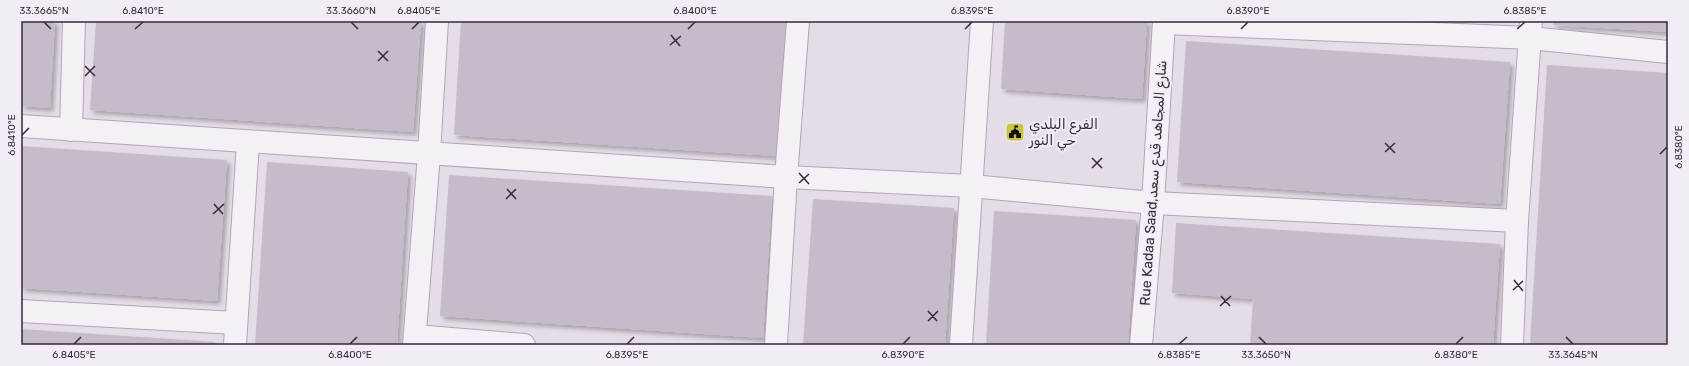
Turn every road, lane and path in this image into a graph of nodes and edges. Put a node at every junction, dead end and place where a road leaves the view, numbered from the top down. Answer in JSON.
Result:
{"nodes":[{"id":1,"x":74,"y":21,"type":"edge"},
{"id":2,"x":437,"y":21,"type":"edge"},
{"id":3,"x":798,"y":21,"type":"edge"},
{"id":4,"x":982,"y":21,"type":"edge"},
{"id":5,"x":1164,"y":22,"type":"edge"},
{"id":6,"x":1348,"y":26,"type":"edge"},
{"id":7,"x":1530,"y":30,"type":"edge"},
{"id":8,"x":1668,"y":52,"type":"edge"},
{"id":9,"x":21,"y":126,"type":"edge"},
{"id":10,"x":70,"y":130,"type":"junction"},
{"id":11,"x":248,"y":142,"type":"junction"},
{"id":12,"x":430,"y":154,"type":"junction"},
{"id":13,"x":786,"y":177,"type":"junction"},
{"id":14,"x":971,"y":186,"type":"junction"},
{"id":15,"x":1154,"y":203,"type":"junction"},
{"id":16,"x":1518,"y":221,"type":"junction"},
{"id":17,"x":21,"y":311,"type":"edge"},
{"id":18,"x":236,"y":323,"type":"junction"},
{"id":19,"x":414,"y":341,"type":"edge"},
{"id":20,"x":235,"y":345,"type":"edge"},
{"id":21,"x":524,"y":345,"type":"edge"},
{"id":22,"x":776,"y":345,"type":"edge"},
{"id":23,"x":961,"y":345,"type":"edge"},
{"id":24,"x":1141,"y":345,"type":"edge"},
{"id":25,"x":1512,"y":345,"type":"edge"}],
"edges":[{"from":1,"to":10,"type":"street"},
{"from":2,"to":12,"type":"street"},
{"from":3,"to":13,"type":"street"},
{"from":4,"to":14,"type":"street"},
{"from":5,"to":6,"type":"street"},
{"from":5,"to":15,"type":"street","name":"Rue Kadaa Saad,شارع المجاهد قدع سعد"},
{"from":6,"to":7,"type":"street"},
{"from":7,"to":8,"type":"street"},
{"from":7,"to":16,"type":"street"},
{"from":9,"to":10,"type":"street"},
{"from":10,"to":11,"type":"street"},
{"from":11,"to":12,"type":"street"},
{"from":11,"to":18,"type":"street"},
{"from":12,"to":13,"type":"street"},
{"from":12,"to":19,"type":"street"},
{"from":13,"to":14,"type":"street"},
{"from":13,"to":22,"type":"street"},
{"from":14,"to":15,"type":"street"},
{"from":14,"to":23,"type":"street"},
{"from":15,"to":16,"type":"street"},
{"from":15,"to":24,"type":"street","name":"Rue Kadaa Saad,شارع المجاهد قدع سعد"},
{"from":16,"to":25,"type":"street"},
{"from":17,"to":18,"type":"street"},
{"from":18,"to":20,"type":"street"},
{"from":19,"to":21,"type":"street"}]}
